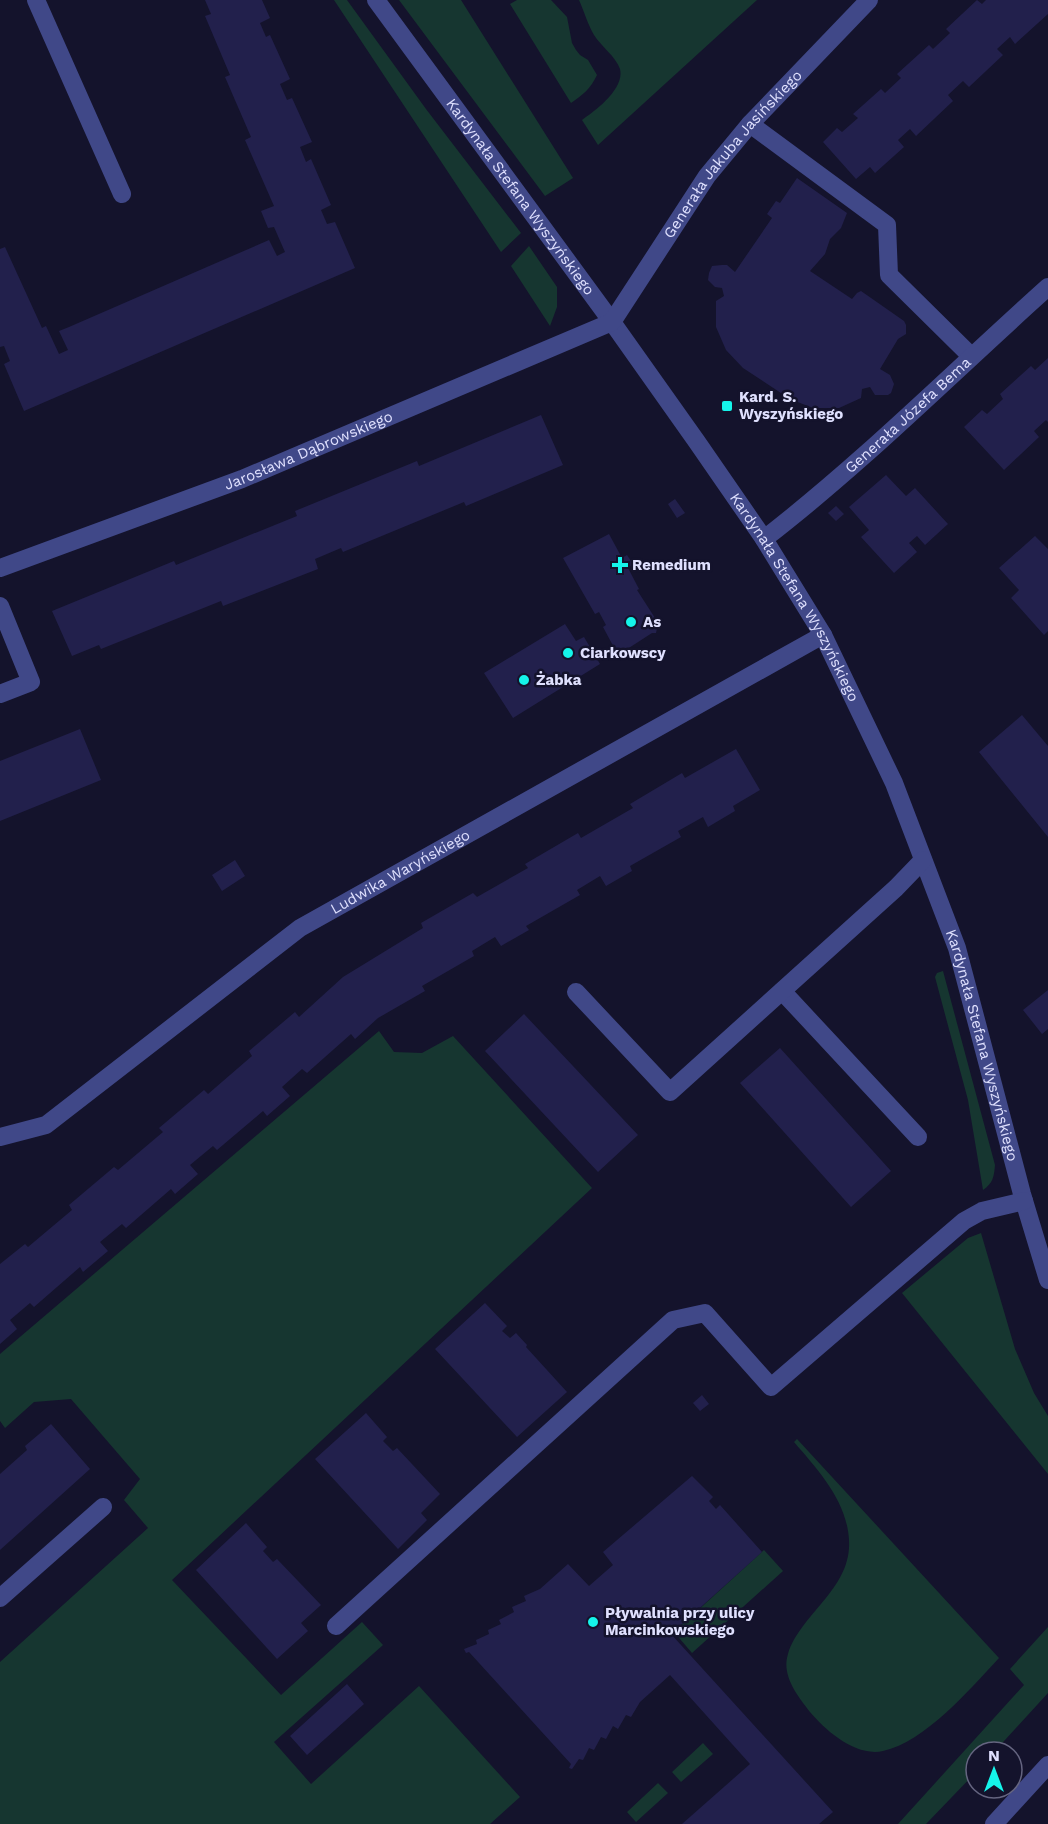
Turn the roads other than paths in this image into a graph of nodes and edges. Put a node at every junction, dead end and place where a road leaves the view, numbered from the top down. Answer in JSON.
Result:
{"nodes":[{"id":1,"x":36,"y":0,"type":"edge"},
{"id":2,"x":376,"y":0,"type":"edge"},
{"id":3,"x":870,"y":0,"type":"edge"},
{"id":4,"x":750,"y":124,"type":"junction"},
{"id":5,"x":122,"y":194,"type":"dead end"},
{"id":6,"x":1048,"y":287,"type":"edge"},
{"id":7,"x":612,"y":322,"type":"junction"},
{"id":8,"x":971,"y":356,"type":"junction"},
{"id":9,"x":764,"y":538,"type":"junction"},
{"id":10,"x":0,"y":568,"type":"edge"},
{"id":11,"x":0,"y":606,"type":"edge"},
{"id":12,"x":823,"y":635,"type":"junction"},
{"id":13,"x":0,"y":694,"type":"edge"},
{"id":14,"x":923,"y":860,"type":"junction"},
{"id":15,"x":782,"y":991,"type":"junction"},
{"id":16,"x":576,"y":992,"type":"dead end"},
{"id":17,"x":0,"y":1137,"type":"edge"},
{"id":18,"x":918,"y":1137,"type":"dead end"},
{"id":19,"x":1024,"y":1201,"type":"junction"},
{"id":20,"x":1048,"y":1280,"type":"edge"},
{"id":21,"x":103,"y":1507,"type":"dead end"},
{"id":22,"x":0,"y":1598,"type":"edge"},
{"id":23,"x":336,"y":1626,"type":"dead end"},
{"id":24,"x":1046,"y":1770,"type":"edge"},
{"id":25,"x":994,"y":1824,"type":"edge"}],
"edges":[{"from":1,"to":5,"type":"street"},
{"from":2,"to":7,"type":"street","name":"Kardynała Stefana Wyszyńskiego"},
{"from":3,"to":4,"type":"street","name":"Generała Jakuba Jasińskiego"},
{"from":4,"to":7,"type":"street","name":"Generała Jakuba Jasińskiego"},
{"from":4,"to":8,"type":"street"},
{"from":6,"to":8,"type":"street","name":"Generała Józefa Bema"},
{"from":7,"to":9,"type":"street","name":"Kardynała Stefana Wyszyńskiego"},
{"from":7,"to":10,"type":"street","name":"Jarosława Dąbrowskiego"},
{"from":8,"to":9,"type":"street","name":"Generała Józefa Bema"},
{"from":9,"to":12,"type":"street","name":"Kardynała Stefana Wyszyńskiego"},
{"from":11,"to":13,"type":"street"},
{"from":12,"to":14,"type":"street","name":"Kardynała Stefana Wyszyńskiego"},
{"from":12,"to":17,"type":"street","name":"Ludwika Waryńskiego"},
{"from":14,"to":15,"type":"street"},
{"from":14,"to":19,"type":"street","name":"Kardynała Stefana Wyszyńskiego"},
{"from":15,"to":16,"type":"street"},
{"from":15,"to":18,"type":"street"},
{"from":19,"to":20,"type":"street","name":"Kardynała Stefana Wyszyńskiego"},
{"from":19,"to":23,"type":"street"},
{"from":21,"to":22,"type":"street"},
{"from":24,"to":25,"type":"street"}]}
